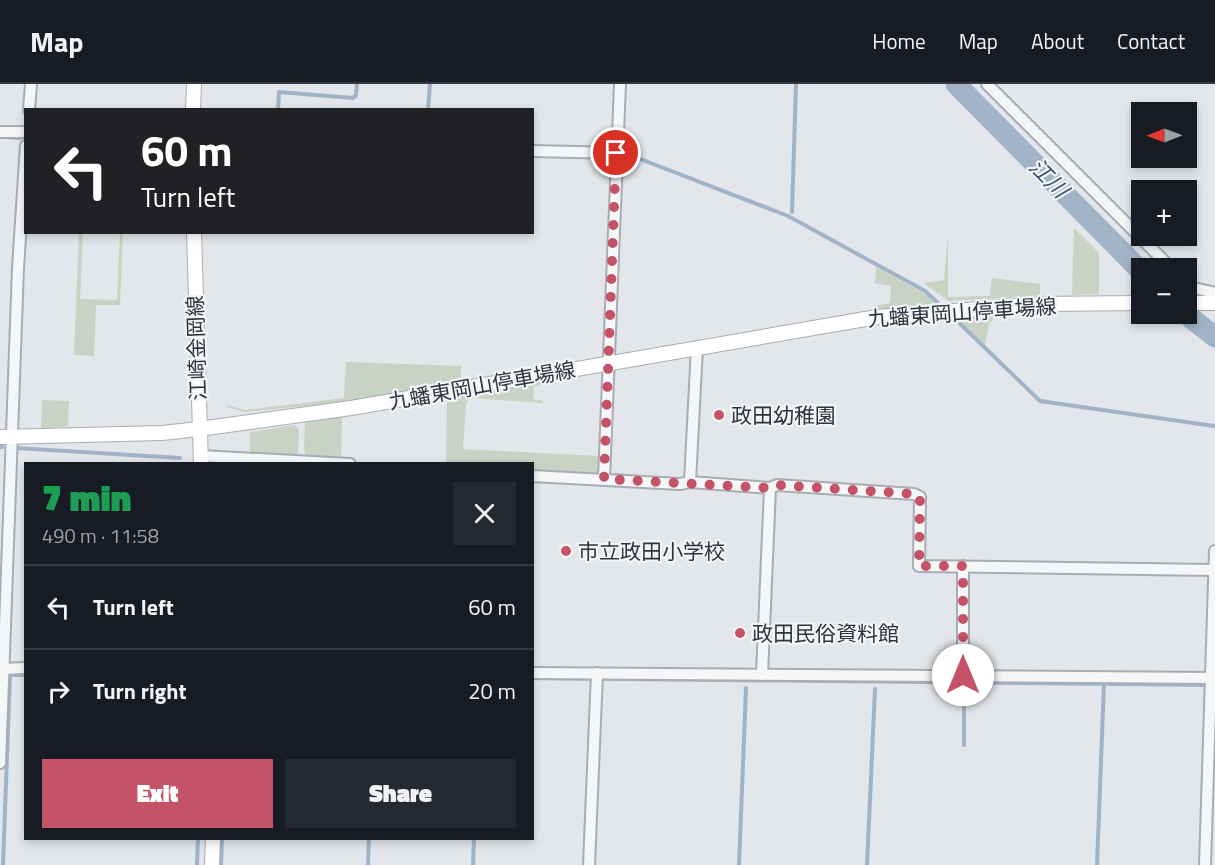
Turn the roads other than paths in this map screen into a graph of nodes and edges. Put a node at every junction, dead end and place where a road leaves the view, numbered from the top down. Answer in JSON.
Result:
{"nodes":[{"id":1,"x":31,"y":84,"type":"edge"},
{"id":2,"x":194,"y":84,"type":"edge"},
{"id":3,"x":620,"y":84,"type":"edge"},
{"id":4,"x":987,"y":84,"type":"edge"},
{"id":5,"x":29,"y":108,"type":"edge"},
{"id":6,"x":194,"y":108,"type":"edge"},
{"id":7,"x":0,"y":132,"type":"edge"},
{"id":8,"x":24,"y":132,"type":"edge"},
{"id":9,"x":534,"y":151,"type":"edge"},
{"id":10,"x":616,"y":153,"type":"junction"},
{"id":11,"x":24,"y":176,"type":"edge"},
{"id":12,"x":194,"y":234,"type":"edge"},
{"id":13,"x":1161,"y":258,"type":"edge"},
{"id":14,"x":1197,"y":290,"type":"edge"},
{"id":15,"x":1213,"y":300,"type":"edge"},
{"id":16,"x":1197,"y":302,"type":"edge"},
{"id":17,"x":1131,"y":303,"type":"edge"},
{"id":18,"x":697,"y":347,"type":"junction"},
{"id":19,"x":607,"y":362,"type":"junction"},
{"id":20,"x":199,"y":429,"type":"junction"},
{"id":21,"x":6,"y":437,"type":"edge"},
{"id":22,"x":200,"y":460,"type":"edge"},
{"id":23,"x":275,"y":462,"type":"edge"},
{"id":24,"x":534,"y":476,"type":"edge"},
{"id":25,"x":604,"y":479,"type":"junction"},
{"id":26,"x":690,"y":482,"type":"junction"},
{"id":27,"x":770,"y":488,"type":"junction"},
{"id":28,"x":1215,"y":551,"type":"edge"},
{"id":29,"x":963,"y":569,"type":"junction"},
{"id":30,"x":1214,"y":573,"type":"edge"},
{"id":31,"x":24,"y":668,"type":"edge"},
{"id":32,"x":2,"y":669,"type":"edge"},
{"id":33,"x":534,"y":673,"type":"edge"},
{"id":34,"x":762,"y":675,"type":"junction"},
{"id":35,"x":963,"y":675,"type":"junction"},
{"id":36,"x":597,"y":677,"type":"junction"},
{"id":37,"x":1212,"y":682,"type":"edge"},
{"id":38,"x":0,"y":763,"type":"edge"},
{"id":39,"x":213,"y":840,"type":"edge"},
{"id":40,"x":212,"y":865,"type":"edge"},
{"id":41,"x":589,"y":865,"type":"edge"},
{"id":42,"x":1205,"y":865,"type":"edge"}],
"edges":[{"from":1,"to":5,"type":"street"},
{"from":2,"to":6,"type":"main road"},
{"from":3,"to":10,"type":"street"},
{"from":4,"to":13,"type":"street"},
{"from":7,"to":8,"type":"street"},
{"from":9,"to":10,"type":"street"},
{"from":10,"to":19,"type":"street"},
{"from":11,"to":21,"type":"street"},
{"from":12,"to":20,"type":"main road","name":"江崎金岡線"},
{"from":14,"to":15,"type":"street"},
{"from":15,"to":16,"type":"main road"},
{"from":17,"to":18,"type":"main road","name":"九蟠東岡山停車場線"},
{"from":18,"to":19,"type":"main road","name":"九蟠東岡山停車場線"},
{"from":18,"to":26,"type":"street"},
{"from":19,"to":20,"type":"main road","name":"九蟠東岡山停車場線"},
{"from":19,"to":25,"type":"street"},
{"from":20,"to":21,"type":"main road","name":"九蟠東岡山停車場線"},
{"from":20,"to":22,"type":"main road","name":"江崎金岡線"},
{"from":21,"to":32,"type":"street"},
{"from":22,"to":23,"type":"street"},
{"from":24,"to":25,"type":"street"},
{"from":25,"to":26,"type":"street"},
{"from":26,"to":27,"type":"street"},
{"from":27,"to":29,"type":"street"},
{"from":27,"to":34,"type":"street"},
{"from":28,"to":30,"type":"street"},
{"from":29,"to":30,"type":"street"},
{"from":29,"to":35,"type":"street"},
{"from":30,"to":37,"type":"street"},
{"from":31,"to":32,"type":"street"},
{"from":32,"to":38,"type":"street"},
{"from":33,"to":36,"type":"street"},
{"from":34,"to":35,"type":"street"},
{"from":34,"to":36,"type":"street"},
{"from":35,"to":37,"type":"street"},
{"from":36,"to":41,"type":"street"},
{"from":37,"to":42,"type":"street"},
{"from":39,"to":40,"type":"main road"}]}
